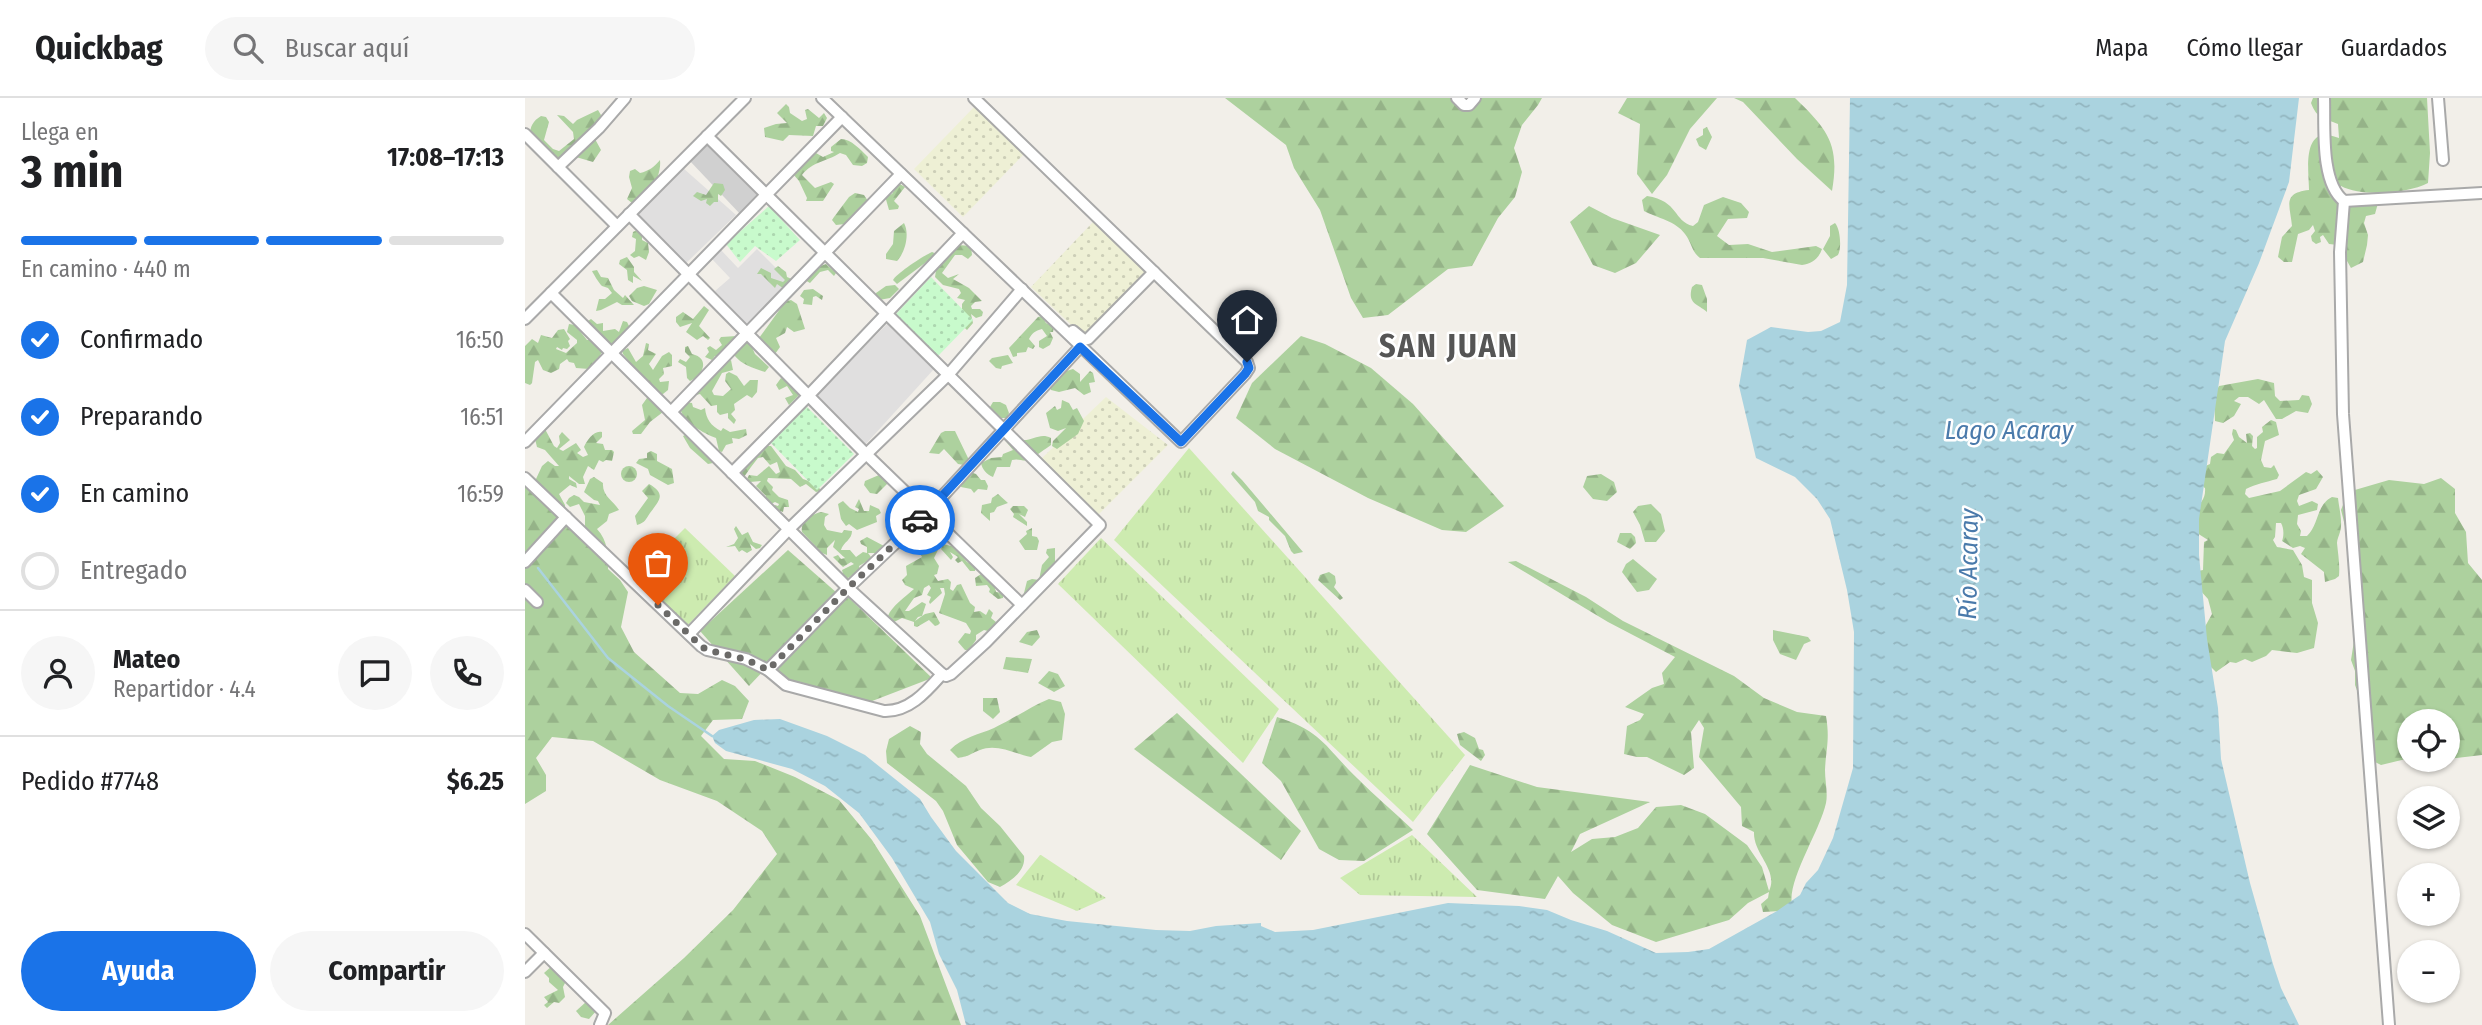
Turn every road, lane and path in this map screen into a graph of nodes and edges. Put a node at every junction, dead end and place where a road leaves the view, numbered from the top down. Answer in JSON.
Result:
{"nodes":[{"id":1,"x":608,"y":98,"type":"edge"},
{"id":2,"x":726,"y":98,"type":"edge"},
{"id":3,"x":745,"y":98,"type":"edge"},
{"id":4,"x":822,"y":98,"type":"edge"},
{"id":5,"x":974,"y":98,"type":"edge"},
{"id":6,"x":1457,"y":98,"type":"edge"},
{"id":7,"x":1475,"y":98,"type":"edge"},
{"id":8,"x":2324,"y":98,"type":"edge"},
{"id":9,"x":2438,"y":98,"type":"edge"},
{"id":10,"x":621,"y":102,"type":"edge"},
{"id":11,"x":736,"y":107,"type":"junction"},
{"id":12,"x":842,"y":117,"type":"junction"},
{"id":13,"x":525,"y":134,"type":"edge"},
{"id":14,"x":707,"y":136,"type":"junction"},
{"id":15,"x":2443,"y":160,"type":"dead end"},
{"id":16,"x":558,"y":167,"type":"junction"},
{"id":17,"x":901,"y":174,"type":"junction"},
{"id":18,"x":2482,"y":193,"type":"edge"},
{"id":19,"x":767,"y":195,"type":"junction"},
{"id":20,"x":2344,"y":201,"type":"junction"},
{"id":21,"x":629,"y":214,"type":"junction"},
{"id":22,"x":617,"y":226,"type":"junction"},
{"id":23,"x":963,"y":233,"type":"junction"},
{"id":24,"x":825,"y":253,"type":"junction"},
{"id":25,"x":1154,"y":272,"type":"junction"},
{"id":26,"x":689,"y":274,"type":"junction"},
{"id":27,"x":1022,"y":289,"type":"junction"},
{"id":28,"x":551,"y":293,"type":"junction"},
{"id":29,"x":1035,"y":303,"type":"junction"},
{"id":30,"x":887,"y":315,"type":"junction"},
{"id":31,"x":525,"y":320,"type":"edge"},
{"id":32,"x":748,"y":334,"type":"junction"},
{"id":33,"x":1080,"y":347,"type":"junction"},
{"id":34,"x":612,"y":354,"type":"junction"},
{"id":35,"x":948,"y":374,"type":"junction"},
{"id":36,"x":809,"y":395,"type":"junction"},
{"id":37,"x":671,"y":412,"type":"junction"},
{"id":38,"x":1004,"y":430,"type":"junction"},
{"id":39,"x":525,"y":442,"type":"edge"},
{"id":40,"x":866,"y":454,"type":"junction"},
{"id":41,"x":732,"y":473,"type":"junction"},
{"id":42,"x":525,"y":478,"type":"edge"},
{"id":43,"x":927,"y":513,"type":"junction"},
{"id":44,"x":566,"y":517,"type":"junction"},
{"id":45,"x":789,"y":529,"type":"junction"},
{"id":46,"x":525,"y":562,"type":"edge"},
{"id":47,"x":848,"y":588,"type":"junction"},
{"id":48,"x":525,"y":590,"type":"edge"},
{"id":49,"x":537,"y":602,"type":"dead end"},
{"id":50,"x":1022,"y":605,"type":"junction"},
{"id":51,"x":689,"y":634,"type":"junction"},
{"id":52,"x":768,"y":670,"type":"junction"},
{"id":53,"x":941,"y":674,"type":"junction"},
{"id":54,"x":525,"y":934,"type":"edge"},
{"id":55,"x":544,"y":953,"type":"junction"},
{"id":56,"x":525,"y":972,"type":"edge"},
{"id":57,"x":600,"y":1025,"type":"edge"},
{"id":58,"x":2389,"y":1025,"type":"edge"}],
"edges":[{"from":1,"to":10,"type":"street"},
{"from":2,"to":11,"type":"street"},
{"from":3,"to":11,"type":"street"},
{"from":4,"to":12,"type":"street"},
{"from":5,"to":25,"type":"street"},
{"from":6,"to":7,"type":"street"},
{"from":8,"to":20,"type":"street"},
{"from":9,"to":15,"type":"street"},
{"from":10,"to":16,"type":"street"},
{"from":11,"to":14,"type":"street"},
{"from":12,"to":17,"type":"street"},
{"from":12,"to":19,"type":"street"},
{"from":13,"to":16,"type":"street"},
{"from":14,"to":19,"type":"street"},
{"from":14,"to":21,"type":"street"},
{"from":16,"to":22,"type":"street"},
{"from":17,"to":23,"type":"street"},
{"from":17,"to":24,"type":"street"},
{"from":18,"to":20,"type":"street"},
{"from":19,"to":24,"type":"street"},
{"from":19,"to":26,"type":"street"},
{"from":20,"to":58,"type":"street"},
{"from":21,"to":22,"type":"street"},
{"from":21,"to":26,"type":"street"},
{"from":22,"to":28,"type":"street"},
{"from":23,"to":27,"type":"street"},
{"from":23,"to":30,"type":"street"},
{"from":24,"to":30,"type":"street"},
{"from":24,"to":32,"type":"street"},
{"from":25,"to":29,"type":"street"},
{"from":25,"to":33,"type":"street"},
{"from":26,"to":32,"type":"street"},
{"from":26,"to":34,"type":"street"},
{"from":27,"to":29,"type":"street"},
{"from":27,"to":35,"type":"street"},
{"from":28,"to":31,"type":"street"},
{"from":28,"to":34,"type":"street"},
{"from":29,"to":33,"type":"street"},
{"from":30,"to":35,"type":"street"},
{"from":30,"to":36,"type":"street"},
{"from":32,"to":36,"type":"street"},
{"from":32,"to":37,"type":"street"},
{"from":33,"to":38,"type":"street"},
{"from":34,"to":37,"type":"street"},
{"from":34,"to":39,"type":"street"},
{"from":35,"to":38,"type":"street"},
{"from":35,"to":40,"type":"street"},
{"from":36,"to":40,"type":"street"},
{"from":36,"to":41,"type":"street"},
{"from":37,"to":41,"type":"street"},
{"from":38,"to":43,"type":"street"},
{"from":38,"to":50,"type":"street"},
{"from":40,"to":43,"type":"street"},
{"from":40,"to":45,"type":"street"},
{"from":41,"to":45,"type":"street"},
{"from":42,"to":44,"type":"street"},
{"from":43,"to":47,"type":"street"},
{"from":43,"to":50,"type":"street"},
{"from":44,"to":46,"type":"street"},
{"from":44,"to":51,"type":"street"},
{"from":45,"to":47,"type":"street"},
{"from":45,"to":51,"type":"street"},
{"from":47,"to":52,"type":"street"},
{"from":47,"to":53,"type":"street"},
{"from":48,"to":49,"type":"street"},
{"from":50,"to":53,"type":"street"},
{"from":51,"to":52,"type":"street"},
{"from":52,"to":53,"type":"street"},
{"from":54,"to":55,"type":"street"},
{"from":55,"to":56,"type":"street"},
{"from":55,"to":57,"type":"street"}]}
